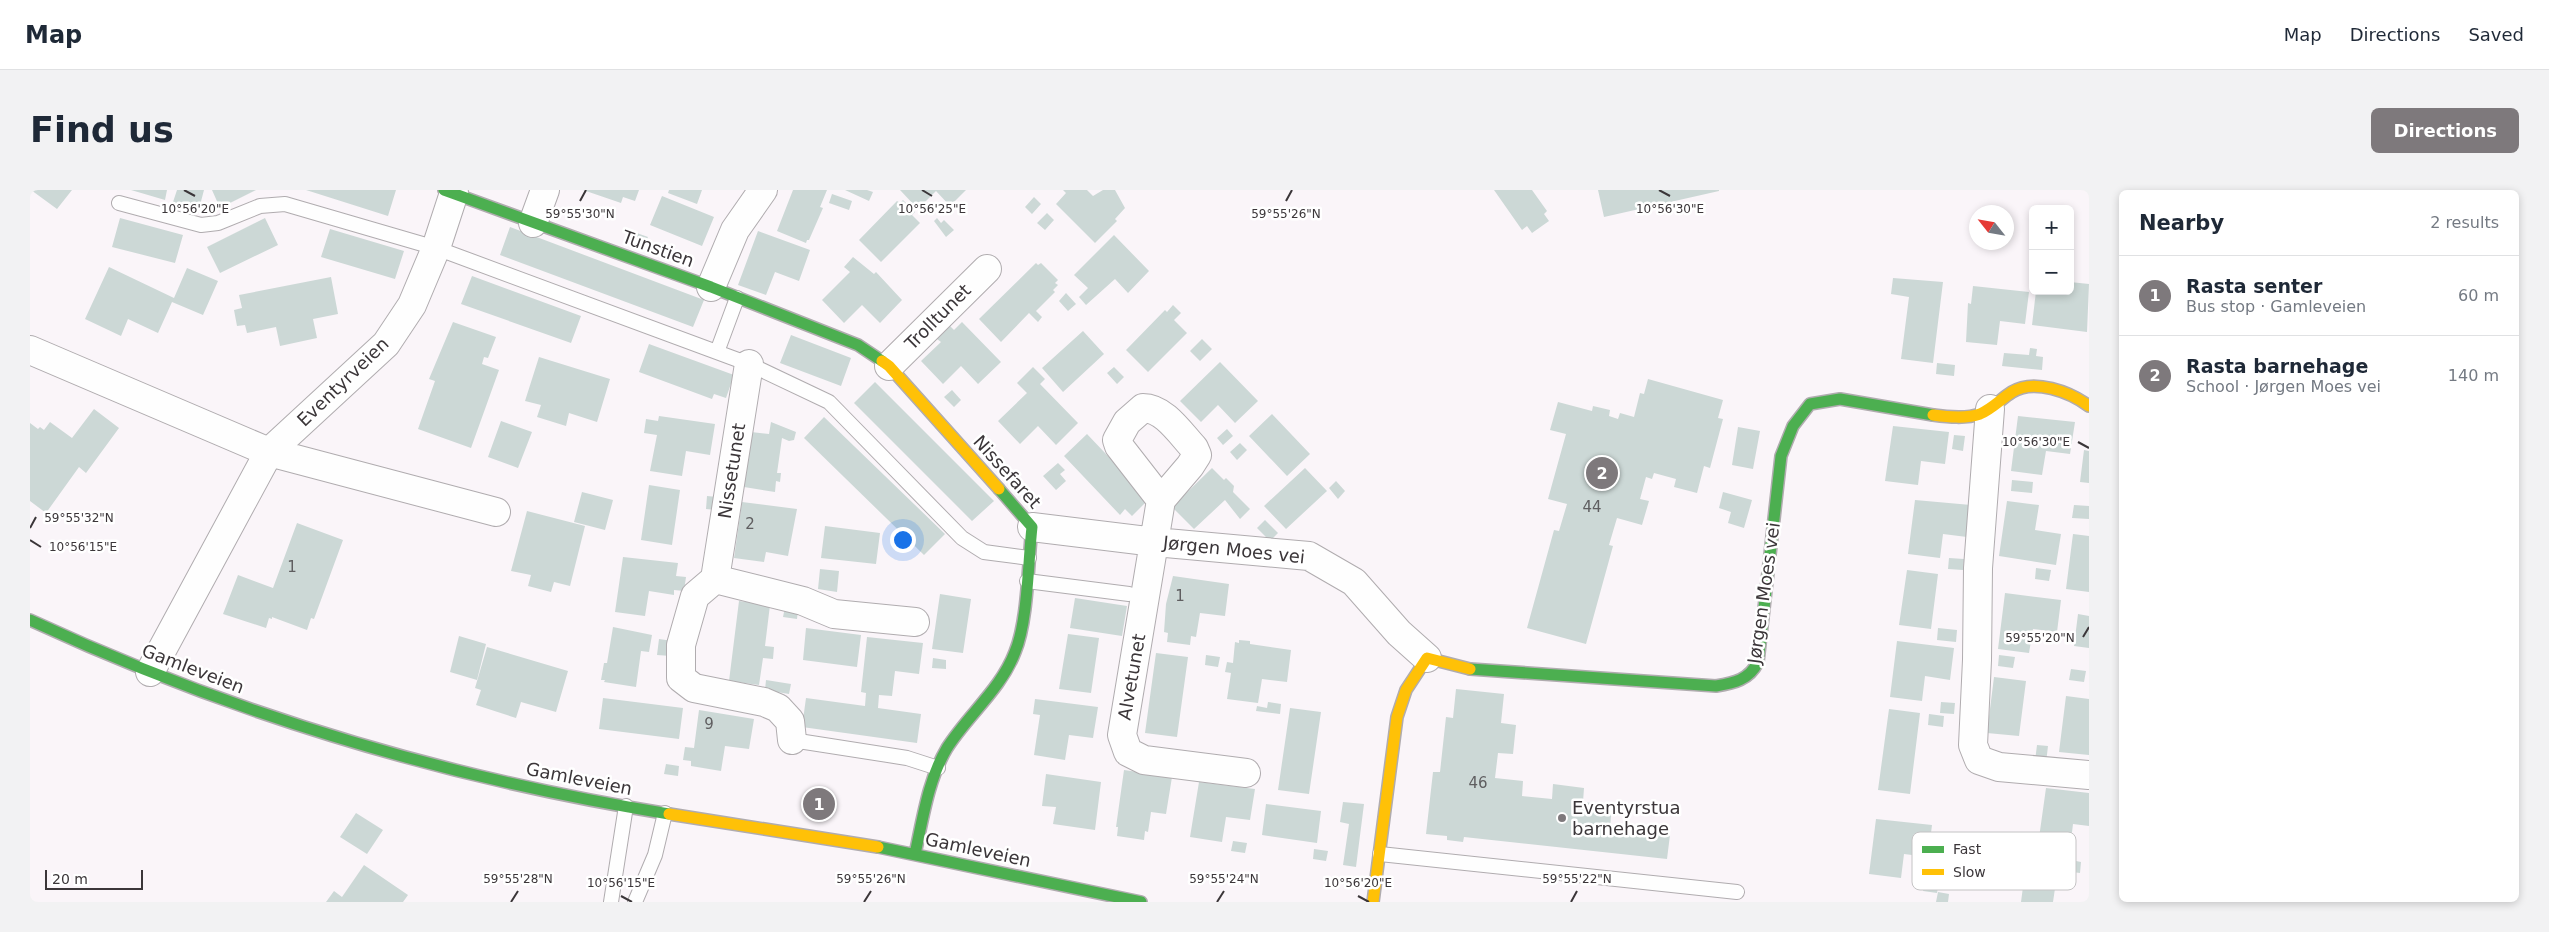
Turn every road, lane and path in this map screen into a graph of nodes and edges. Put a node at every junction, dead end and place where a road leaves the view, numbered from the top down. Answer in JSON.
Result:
{"nodes":[{"id":1,"x":545,"y":190,"type":"edge"},
{"id":2,"x":763,"y":190,"type":"edge"},
{"id":3,"x":449,"y":192,"type":"edge"},
{"id":4,"x":118,"y":204,"type":"dead end"},
{"id":5,"x":533,"y":223,"type":"junction"},
{"id":6,"x":436,"y":248,"type":"junction"},
{"id":7,"x":987,"y":269,"type":"dead end"},
{"id":8,"x":711,"y":288,"type":"junction"},
{"id":9,"x":737,"y":298,"type":"junction"},
{"id":10,"x":30,"y":350,"type":"edge"},
{"id":11,"x":717,"y":352,"type":"junction"},
{"id":12,"x":749,"y":364,"type":"junction"},
{"id":13,"x":889,"y":366,"type":"junction"},
{"id":14,"x":2089,"y":406,"type":"edge"},
{"id":15,"x":1990,"y":409,"type":"junction"},
{"id":16,"x":269,"y":452,"type":"junction"},
{"id":17,"x":1161,"y":500,"type":"dead end"},
{"id":18,"x":496,"y":512,"type":"dead end"},
{"id":19,"x":1032,"y":526,"type":"junction"},
{"id":20,"x":1154,"y":542,"type":"junction"},
{"id":21,"x":1029,"y":558,"type":"junction"},
{"id":22,"x":715,"y":579,"type":"junction"},
{"id":23,"x":1027,"y":581,"type":"junction"},
{"id":24,"x":1129,"y":594,"type":"dead end"},
{"id":25,"x":30,"y":620,"type":"edge"},
{"id":26,"x":915,"y":622,"type":"dead end"},
{"id":27,"x":1428,"y":658,"type":"junction"},
{"id":28,"x":150,"y":672,"type":"junction"},
{"id":29,"x":792,"y":740,"type":"joint"},
{"id":30,"x":938,"y":768,"type":"junction"},
{"id":31,"x":1246,"y":773,"type":"dead end"},
{"id":32,"x":2089,"y":775,"type":"edge"},
{"id":33,"x":626,"y":806,"type":"junction"},
{"id":34,"x":665,"y":813,"type":"junction"},
{"id":35,"x":915,"y":854,"type":"junction"},
{"id":36,"x":1380,"y":854,"type":"junction"},
{"id":37,"x":1736,"y":892,"type":"dead end"},
{"id":38,"x":1131,"y":901,"type":"edge"},
{"id":39,"x":611,"y":902,"type":"edge"},
{"id":40,"x":635,"y":902,"type":"edge"},
{"id":41,"x":1373,"y":902,"type":"edge"}],
"edges":[{"from":1,"to":5,"type":"street"},
{"from":2,"to":8,"type":"street"},
{"from":3,"to":5,"type":"street","name":"Tunstien"},
{"from":3,"to":6,"type":"street","name":"Eventyrveien"},
{"from":4,"to":6,"type":"lane"},
{"from":5,"to":8,"type":"street","name":"Tunstien"},
{"from":6,"to":11,"type":"lane"},
{"from":6,"to":16,"type":"street","name":"Eventyrveien"},
{"from":7,"to":13,"type":"street","name":"Trolltunet"},
{"from":8,"to":9,"type":"street","name":"Tunstien"},
{"from":9,"to":11,"type":"lane"},
{"from":9,"to":13,"type":"street","name":"Nissefaret"},
{"from":10,"to":16,"type":"street"},
{"from":11,"to":12,"type":"lane"},
{"from":12,"to":21,"type":"lane"},
{"from":12,"to":22,"type":"street","name":"Nissetunet"},
{"from":13,"to":19,"type":"street","name":"Nissefaret"},
{"from":14,"to":15,"type":"street","name":"Jørgen Moes vei"},
{"from":15,"to":27,"type":"street","name":"Jørgen Moes vei"},
{"from":15,"to":32,"type":"street"},
{"from":16,"to":18,"type":"street"},
{"from":16,"to":28,"type":"street","name":"Eventyrveien"},
{"from":17,"to":20,"type":"street","name":"Alvetunet"},
{"from":19,"to":20,"type":"street","name":"Jørgen Moes vei"},
{"from":19,"to":21,"type":"street","name":"Nissefaret"},
{"from":20,"to":27,"type":"street","name":"Jørgen Moes vei"},
{"from":20,"to":31,"type":"street","name":"Alvetunet"},
{"from":21,"to":23,"type":"street","name":"Nissefaret"},
{"from":22,"to":26,"type":"street"},
{"from":22,"to":29,"type":"street"},
{"from":23,"to":24,"type":"lane"},
{"from":23,"to":30,"type":"street","name":"Nissefaret"},
{"from":25,"to":28,"type":"street","name":"Gamleveien"},
{"from":27,"to":36,"type":"street"},
{"from":28,"to":33,"type":"street","name":"Gamleveien"},
{"from":29,"to":30,"type":"lane"},
{"from":30,"to":35,"type":"street","name":"Nissefaret"},
{"from":33,"to":34,"type":"street","name":"Gamleveien"},
{"from":33,"to":39,"type":"lane"},
{"from":34,"to":35,"type":"street","name":"Gamleveien"},
{"from":34,"to":40,"type":"lane"},
{"from":35,"to":38,"type":"street","name":"Gamleveien"},
{"from":36,"to":37,"type":"lane"},
{"from":36,"to":41,"type":"street"}]}
